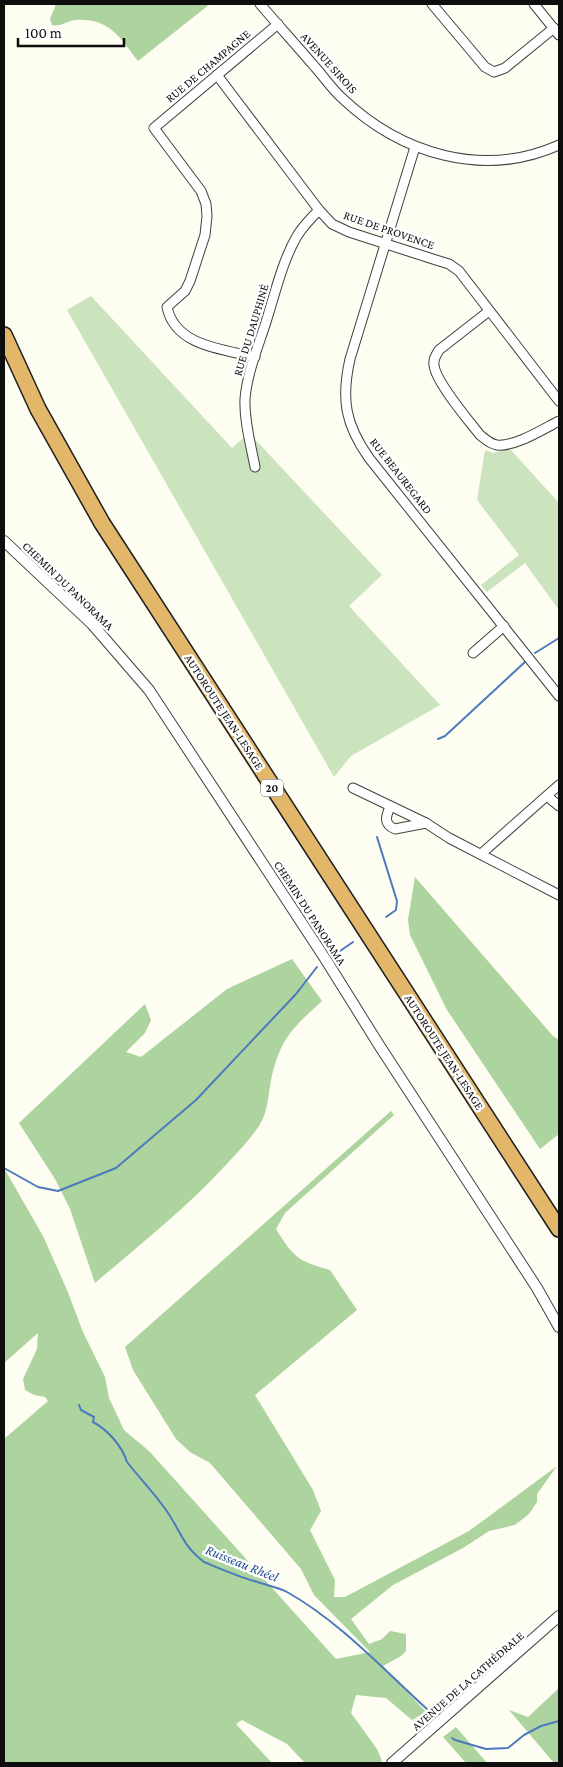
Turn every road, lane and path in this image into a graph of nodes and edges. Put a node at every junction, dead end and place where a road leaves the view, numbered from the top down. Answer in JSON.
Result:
{"nodes":[{"id":1,"x":260,"y":4,"type":"edge"},
{"id":2,"x":432,"y":4,"type":"edge"},
{"id":3,"x":534,"y":4,"type":"edge"},
{"id":4,"x":278,"y":24,"type":"junction"},
{"id":5,"x":556,"y":31,"type":"edge"},
{"id":6,"x":218,"y":75,"type":"junction"},
{"id":7,"x":559,"y":145,"type":"edge"},
{"id":8,"x":415,"y":147,"type":"junction"},
{"id":9,"x":319,"y":210,"type":"junction"},
{"id":10,"x":387,"y":243,"type":"junction"},
{"id":11,"x":489,"y":311,"type":"junction"},
{"id":12,"x":4,"y":335,"type":"edge"},
{"id":13,"x":255,"y":357,"type":"junction"},
{"id":14,"x":559,"y":401,"type":"edge"},
{"id":15,"x":559,"y":421,"type":"edge"},
{"id":16,"x":255,"y":467,"type":"dead end"},
{"id":17,"x":4,"y":540,"type":"edge"},
{"id":18,"x":504,"y":626,"type":"junction"},
{"id":19,"x":473,"y":653,"type":"dead end"},
{"id":20,"x":559,"y":696,"type":"edge"},
{"id":21,"x":559,"y":785,"type":"edge"},
{"id":22,"x":353,"y":788,"type":"dead end"},
{"id":23,"x":547,"y":796,"type":"junction"},
{"id":24,"x":559,"y":806,"type":"edge"},
{"id":25,"x":390,"y":807,"type":"junction"},
{"id":26,"x":426,"y":823,"type":"junction"},
{"id":27,"x":481,"y":854,"type":"junction"},
{"id":28,"x":559,"y":895,"type":"edge"},
{"id":29,"x":559,"y":1230,"type":"edge"},
{"id":30,"x":559,"y":1327,"type":"edge"},
{"id":31,"x":559,"y":1616,"type":"edge"},
{"id":32,"x":392,"y":1763,"type":"edge"}],
"edges":[{"from":1,"to":4,"type":"street","name":"AVENUE SIROIS"},
{"from":2,"to":5,"type":"street"},
{"from":3,"to":5,"type":"street"},
{"from":4,"to":6,"type":"street","name":"RUE DE CHAMPAGNE"},
{"from":4,"to":8,"type":"street","name":"AVENUE SIROIS"},
{"from":6,"to":9,"type":"street","name":"RUE DE PROVENCE"},
{"from":6,"to":13,"type":"street","name":"RUE DE CHAMPAGNE"},
{"from":7,"to":8,"type":"street","name":"AVENUE SIROIS"},
{"from":8,"to":10,"type":"street","name":"RUE BEAUREGARD"},
{"from":9,"to":10,"type":"street","name":"RUE DE PROVENCE"},
{"from":9,"to":13,"type":"street","name":"RUE DU DAUPHINÉ"},
{"from":10,"to":11,"type":"street","name":"RUE DE PROVENCE"},
{"from":10,"to":18,"type":"street","name":"RUE BEAUREGARD"},
{"from":11,"to":14,"type":"street","name":"RUE DE PROVENCE"},
{"from":11,"to":15,"type":"street"},
{"from":12,"to":29,"type":"highway","name":"AUTOROUTE JEAN-LESAGE","number":"20"},
{"from":13,"to":16,"type":"street","name":"RUE DU DAUPHINÉ"},
{"from":17,"to":30,"type":"street","name":"CHEMIN DU PANORAMA"},
{"from":18,"to":19,"type":"street"},
{"from":18,"to":20,"type":"street","name":"RUE BEAUREGARD"},
{"from":21,"to":23,"type":"street"},
{"from":22,"to":25,"type":"street"},
{"from":23,"to":24,"type":"street"},
{"from":23,"to":27,"type":"street"},
{"from":25,"to":26,"type":"street"},
{"from":25,"to":26,"type":"street"},
{"from":26,"to":27,"type":"street"},
{"from":27,"to":28,"type":"street"},
{"from":31,"to":32,"type":"street","name":"AVENUE DE LA CATHÉDRALE"}]}
